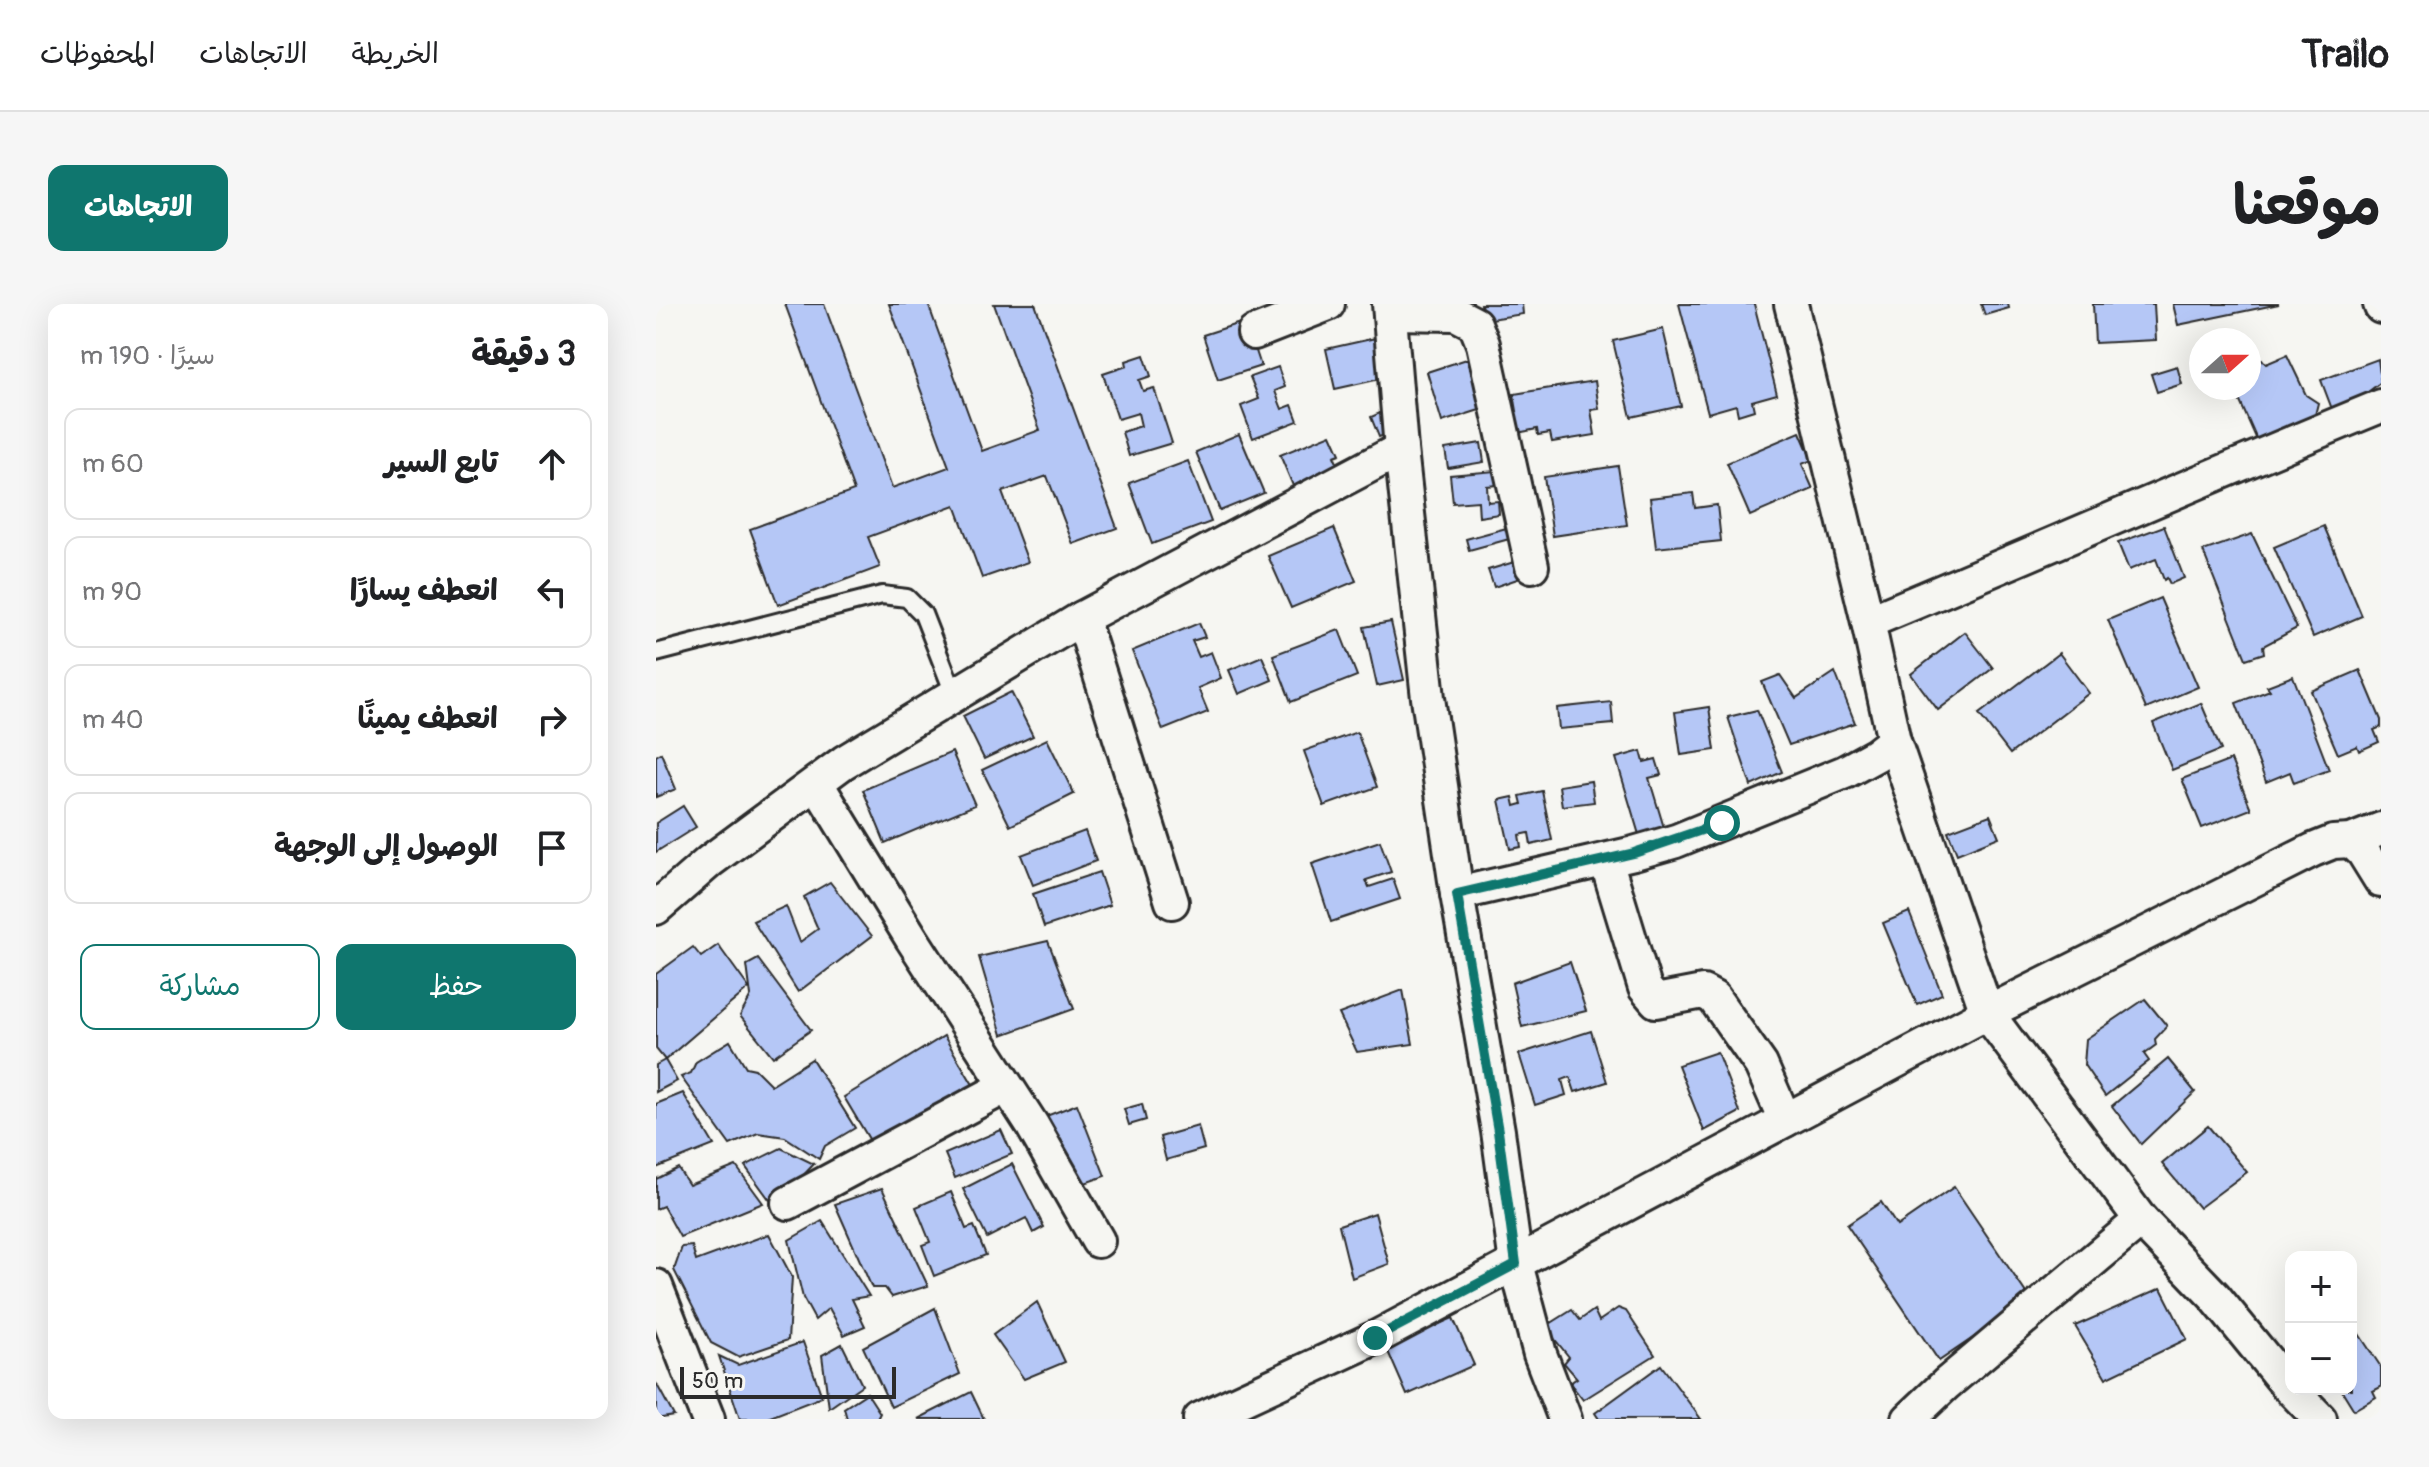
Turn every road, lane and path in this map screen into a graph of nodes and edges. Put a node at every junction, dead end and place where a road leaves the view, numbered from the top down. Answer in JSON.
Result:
{"nodes":[{"id":1,"x":1328,"y":304,"type":"edge"},
{"id":2,"x":1791,"y":304,"type":"edge"},
{"id":3,"x":1389,"y":308,"type":"edge"},
{"id":4,"x":1254,"y":333,"type":"dead end"},
{"id":5,"x":2381,"y":406,"type":"edge"},
{"id":6,"x":1401,"y":449,"type":"junction"},
{"id":7,"x":1532,"y":566,"type":"dead end"},
{"id":8,"x":1082,"y":618,"type":"junction"},
{"id":9,"x":1868,"y":622,"type":"junction"},
{"id":10,"x":656,"y":653,"type":"edge"},
{"id":11,"x":955,"y":696,"type":"junction"},
{"id":12,"x":1894,"y":741,"type":"junction"},
{"id":13,"x":817,"y":784,"type":"junction"},
{"id":14,"x":2381,"y":829,"type":"edge"},
{"id":15,"x":2351,"y":841,"type":"junction"},
{"id":16,"x":1606,"y":860,"type":"junction"},
{"id":17,"x":2381,"y":881,"type":"edge"},
{"id":18,"x":1457,"y":894,"type":"junction"},
{"id":19,"x":1172,"y":902,"type":"dead end"},
{"id":20,"x":656,"y":908,"type":"edge"},
{"id":21,"x":1987,"y":1013,"type":"junction"},
{"id":22,"x":1005,"y":1087,"type":"junction"},
{"id":23,"x":1785,"y":1120,"type":"junction"},
{"id":24,"x":788,"y":1203,"type":"dead end"},
{"id":25,"x":2141,"y":1220,"type":"junction"},
{"id":26,"x":1098,"y":1241,"type":"dead end"},
{"id":27,"x":1516,"y":1264,"type":"junction"},
{"id":28,"x":656,"y":1286,"type":"edge"},
{"id":29,"x":1217,"y":1416,"type":"edge"},
{"id":30,"x":708,"y":1419,"type":"edge"},
{"id":31,"x":1565,"y":1419,"type":"edge"},
{"id":32,"x":1909,"y":1419,"type":"edge"},
{"id":33,"x":2320,"y":1419,"type":"edge"}],
"edges":[{"from":1,"to":4,"type":"street"},
{"from":2,"to":9,"type":"street"},
{"from":3,"to":6,"type":"street"},
{"from":3,"to":7,"type":"street"},
{"from":5,"to":9,"type":"street"},
{"from":6,"to":8,"type":"street"},
{"from":6,"to":18,"type":"street"},
{"from":8,"to":11,"type":"street"},
{"from":8,"to":19,"type":"street"},
{"from":9,"to":12,"type":"street"},
{"from":10,"to":11,"type":"lane"},
{"from":11,"to":13,"type":"street"},
{"from":12,"to":16,"type":"street"},
{"from":12,"to":21,"type":"street"},
{"from":13,"to":20,"type":"street"},
{"from":13,"to":22,"type":"street"},
{"from":14,"to":15,"type":"street"},
{"from":15,"to":17,"type":"street"},
{"from":15,"to":21,"type":"street"},
{"from":16,"to":18,"type":"street"},
{"from":16,"to":23,"type":"street"},
{"from":18,"to":27,"type":"street"},
{"from":21,"to":23,"type":"street"},
{"from":21,"to":25,"type":"street"},
{"from":22,"to":24,"type":"street"},
{"from":22,"to":26,"type":"street"},
{"from":23,"to":27,"type":"street"},
{"from":25,"to":32,"type":"street"},
{"from":25,"to":33,"type":"street"},
{"from":27,"to":29,"type":"street"},
{"from":27,"to":31,"type":"street"},
{"from":28,"to":30,"type":"street"}]}
